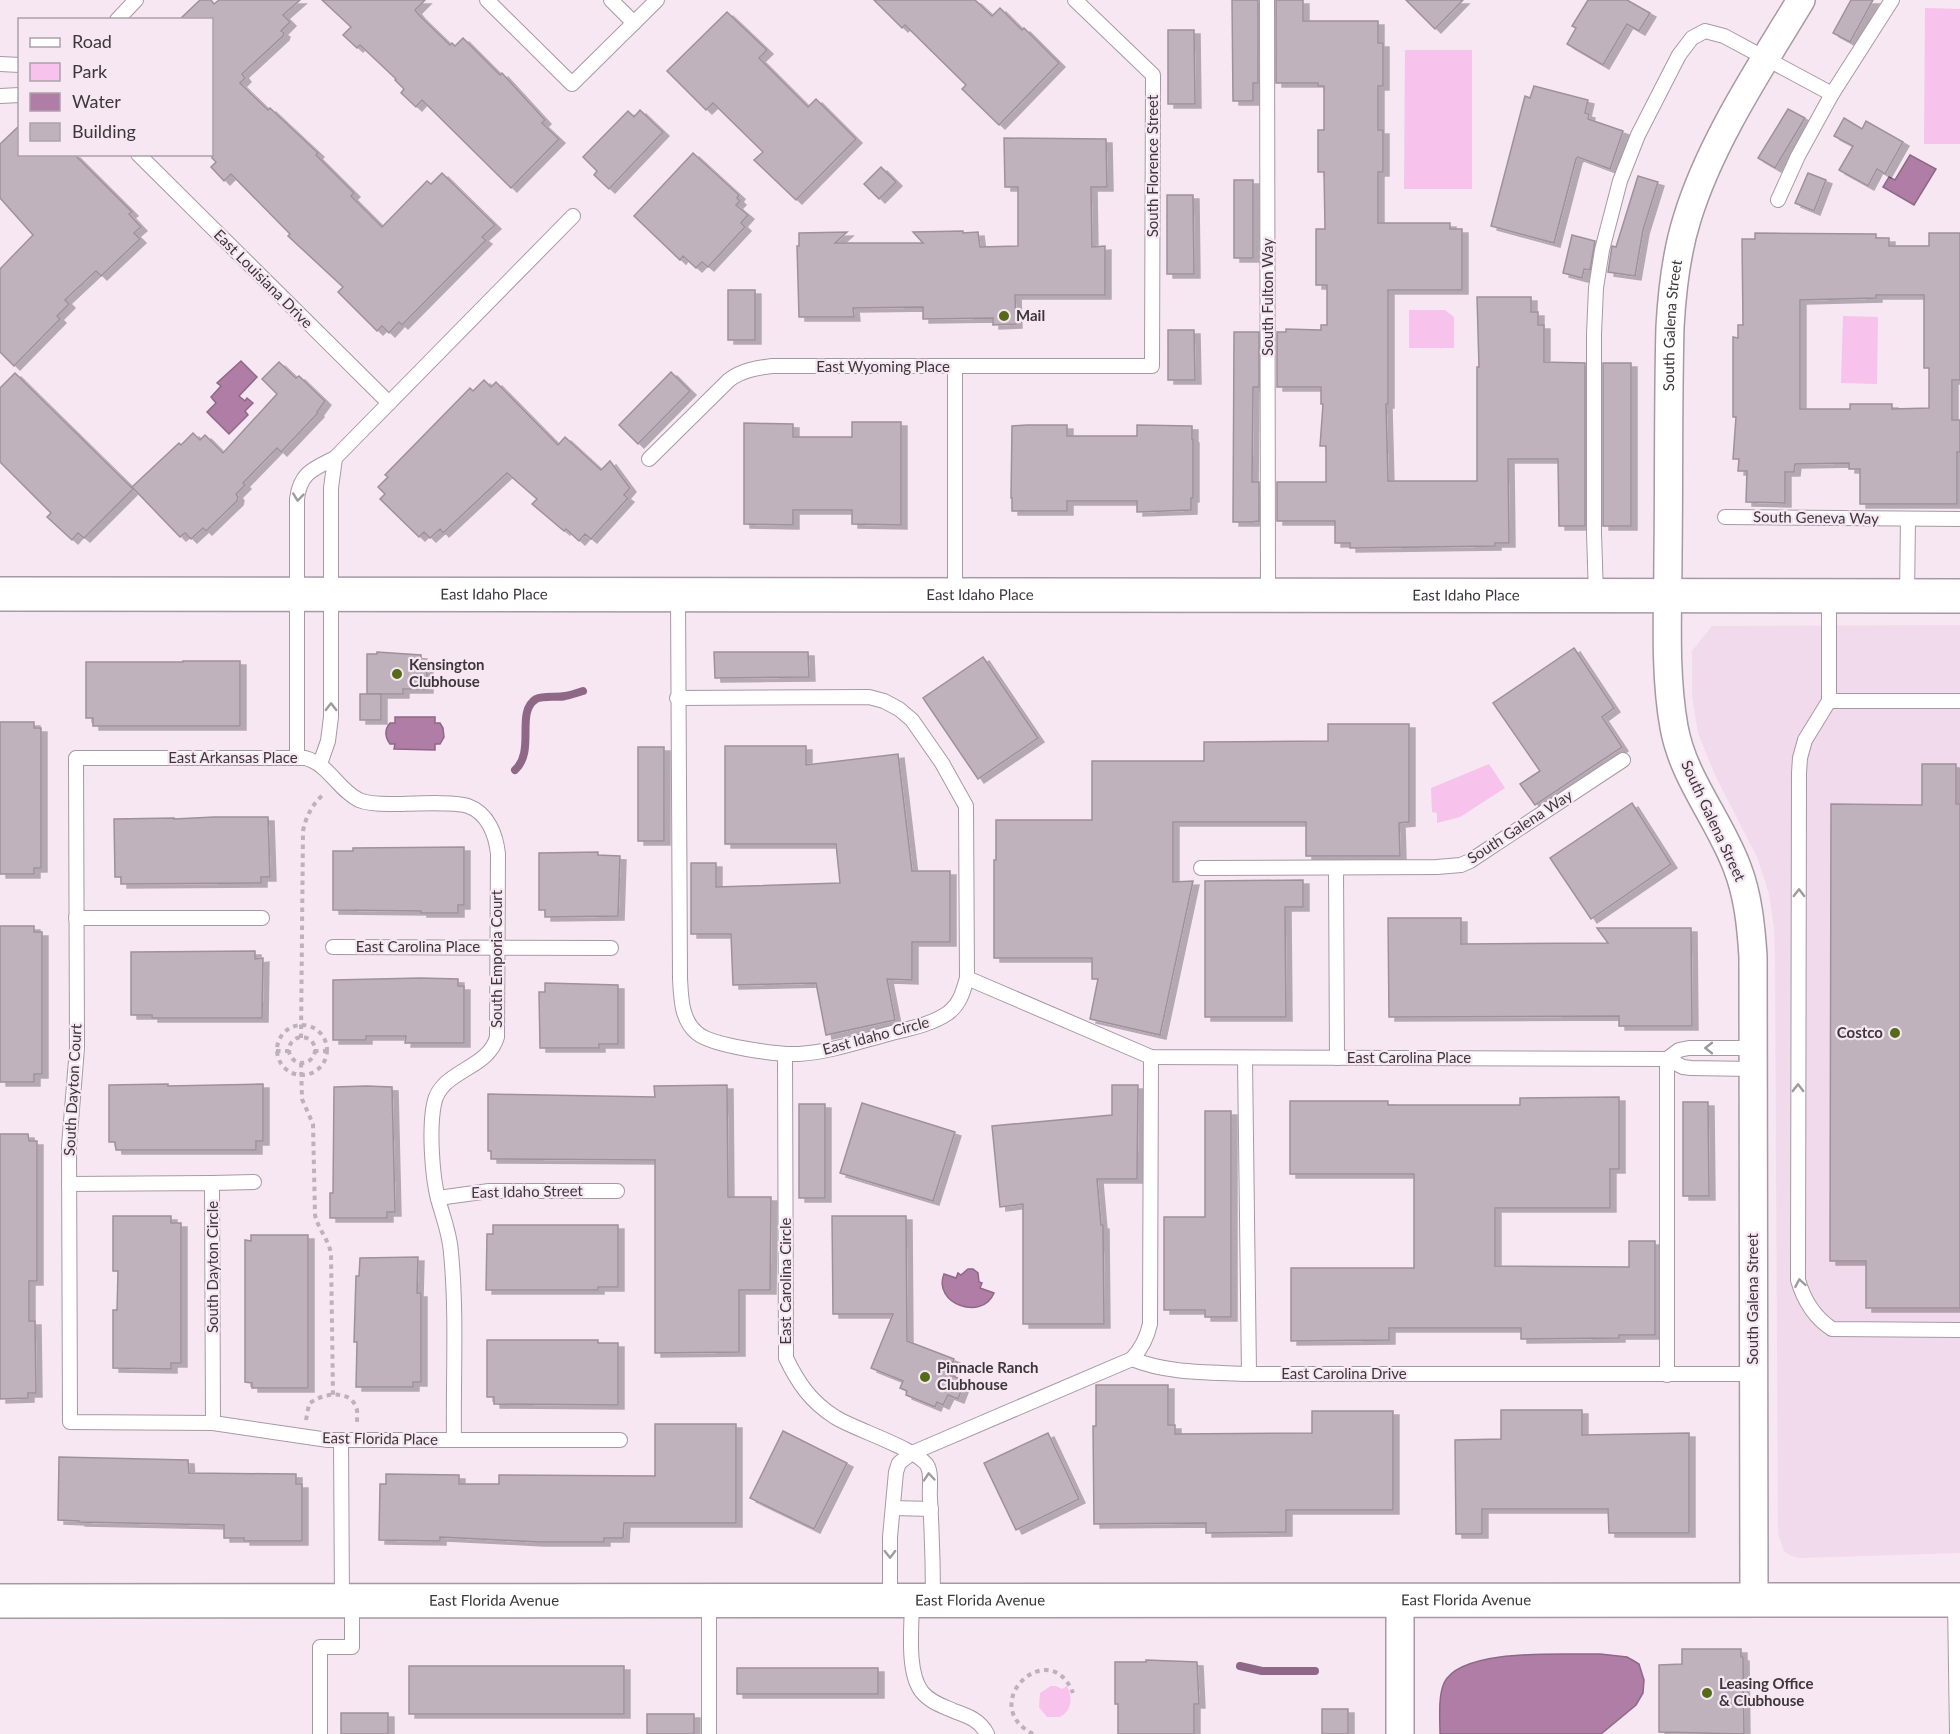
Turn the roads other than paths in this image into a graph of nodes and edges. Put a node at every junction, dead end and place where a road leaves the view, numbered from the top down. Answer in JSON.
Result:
{"nodes":[{"id":1,"x":136,"y":0,"type":"edge"},
{"id":2,"x":487,"y":0,"type":"edge"},
{"id":3,"x":611,"y":0,"type":"edge"},
{"id":4,"x":657,"y":0,"type":"edge"},
{"id":5,"x":1075,"y":0,"type":"edge"},
{"id":6,"x":1267,"y":0,"type":"edge"},
{"id":7,"x":1801,"y":0,"type":"edge"},
{"id":8,"x":1892,"y":0,"type":"edge"},
{"id":9,"x":119,"y":18,"type":"edge"},
{"id":10,"x":634,"y":23,"type":"junction"},
{"id":11,"x":1766,"y":58,"type":"junction"},
{"id":12,"x":0,"y":64,"type":"edge"},
{"id":13,"x":18,"y":65,"type":"edge"},
{"id":14,"x":1832,"y":94,"type":"junction"},
{"id":15,"x":18,"y":95,"type":"edge"},
{"id":16,"x":0,"y":96,"type":"edge"},
{"id":17,"x":140,"y":156,"type":"edge"},
{"id":18,"x":1778,"y":200,"type":"dead end"},
{"id":19,"x":573,"y":216,"type":"dead end"},
{"id":20,"x":1152,"y":366,"type":"joint"},
{"id":21,"x":956,"y":367,"type":"junction"},
{"id":22,"x":389,"y":403,"type":"junction"},
{"id":23,"x":335,"y":458,"type":"junction"},
{"id":24,"x":649,"y":459,"type":"dead end"},
{"id":25,"x":1725,"y":517,"type":"dead end"},
{"id":26,"x":1908,"y":519,"type":"junction"},
{"id":27,"x":1960,"y":519,"type":"edge"},
{"id":28,"x":0,"y":594,"type":"edge"},
{"id":29,"x":297,"y":594,"type":"junction"},
{"id":30,"x":331,"y":594,"type":"junction"},
{"id":31,"x":1268,"y":594,"type":"junction"},
{"id":32,"x":678,"y":595,"type":"junction"},
{"id":33,"x":955,"y":595,"type":"junction"},
{"id":34,"x":1596,"y":595,"type":"junction"},
{"id":35,"x":1668,"y":596,"type":"junction"},
{"id":36,"x":1829,"y":596,"type":"junction"},
{"id":37,"x":1907,"y":596,"type":"junction"},
{"id":38,"x":1960,"y":596,"type":"edge"},
{"id":39,"x":678,"y":698,"type":"junction"},
{"id":40,"x":1829,"y":701,"type":"junction"},
{"id":41,"x":1960,"y":701,"type":"edge"},
{"id":42,"x":297,"y":757,"type":"junction"},
{"id":43,"x":76,"y":758,"type":"joint"},
{"id":44,"x":1623,"y":760,"type":"dead end"},
{"id":45,"x":320,"y":764,"type":"junction"},
{"id":46,"x":479,"y":813,"type":"joint"},
{"id":47,"x":1201,"y":868,"type":"dead end"},
{"id":48,"x":1336,"y":868,"type":"junction"},
{"id":49,"x":76,"y":918,"type":"junction"},
{"id":50,"x":262,"y":918,"type":"dead end"},
{"id":51,"x":333,"y":947,"type":"dead end"},
{"id":52,"x":498,"y":947,"type":"junction"},
{"id":53,"x":611,"y":948,"type":"dead end"},
{"id":54,"x":967,"y":978,"type":"junction"},
{"id":55,"x":785,"y":1054,"type":"junction"},
{"id":56,"x":1150,"y":1058,"type":"junction"},
{"id":57,"x":1337,"y":1058,"type":"junction"},
{"id":58,"x":1753,"y":1058,"type":"junction"},
{"id":59,"x":1245,"y":1059,"type":"junction"},
{"id":60,"x":1668,"y":1059,"type":"junction"},
{"id":61,"x":254,"y":1182,"type":"dead end"},
{"id":62,"x":212,"y":1183,"type":"junction"},
{"id":63,"x":69,"y":1184,"type":"junction"},
{"id":64,"x":617,"y":1191,"type":"dead end"},
{"id":65,"x":438,"y":1198,"type":"junction"},
{"id":66,"x":1960,"y":1330,"type":"edge"},
{"id":67,"x":1132,"y":1359,"type":"junction"},
{"id":68,"x":1249,"y":1374,"type":"junction"},
{"id":69,"x":1754,"y":1374,"type":"junction"},
{"id":70,"x":1668,"y":1375,"type":"junction"},
{"id":71,"x":70,"y":1422,"type":"joint"},
{"id":72,"x":213,"y":1423,"type":"junction"},
{"id":73,"x":341,"y":1440,"type":"junction"},
{"id":74,"x":454,"y":1440,"type":"junction"},
{"id":75,"x":620,"y":1440,"type":"dead end"},
{"id":76,"x":912,"y":1453,"type":"junction"},
{"id":77,"x":893,"y":1508,"type":"junction"},
{"id":78,"x":931,"y":1509,"type":"junction"},
{"id":79,"x":347,"y":1600,"type":"junction"},
{"id":80,"x":709,"y":1600,"type":"junction"},
{"id":81,"x":912,"y":1600,"type":"junction"},
{"id":82,"x":1958,"y":1600,"type":"edge"},
{"id":83,"x":0,"y":1601,"type":"edge"},
{"id":84,"x":1400,"y":1601,"type":"junction"},
{"id":85,"x":1754,"y":1601,"type":"junction"},
{"id":86,"x":320,"y":1734,"type":"edge"},
{"id":87,"x":709,"y":1734,"type":"edge"},
{"id":88,"x":987,"y":1734,"type":"edge"},
{"id":89,"x":1400,"y":1734,"type":"edge"},
{"id":90,"x":1957,"y":1734,"type":"edge"}],
"edges":[{"from":1,"to":9,"type":"lane"},
{"from":2,"to":10,"type":"lane"},
{"from":3,"to":10,"type":"lane"},
{"from":4,"to":10,"type":"lane"},
{"from":5,"to":20,"type":"lane","name":"South Florence Street"},
{"from":6,"to":31,"type":"lane","name":"South Fulton Way"},
{"from":7,"to":11,"type":"street","name":"South Galena Street"},
{"from":8,"to":14,"type":"lane"},
{"from":11,"to":14,"type":"lane"},
{"from":11,"to":34,"type":"lane"},
{"from":11,"to":35,"type":"street","name":"South Galena Street"},
{"from":12,"to":13,"type":"lane"},
{"from":14,"to":18,"type":"lane"},
{"from":15,"to":16,"type":"lane"},
{"from":17,"to":22,"type":"lane","name":"East Louisiana Drive"},
{"from":19,"to":22,"type":"lane"},
{"from":20,"to":21,"type":"lane","name":"East Wyoming Place"},
{"from":21,"to":24,"type":"lane","name":"East Wyoming Place"},
{"from":21,"to":33,"type":"lane"},
{"from":22,"to":23,"type":"lane"},
{"from":23,"to":29,"type":"lane","one_way":true},
{"from":23,"to":30,"type":"lane"},
{"from":25,"to":26,"type":"lane","name":"South Geneva Way"},
{"from":26,"to":27,"type":"lane","name":"South Geneva Way"},
{"from":26,"to":37,"type":"lane"},
{"from":28,"to":29,"type":"street","name":"East Idaho Place"},
{"from":29,"to":30,"type":"street","name":"East Idaho Place"},
{"from":29,"to":42,"type":"lane"},
{"from":30,"to":32,"type":"street","name":"East Idaho Place"},
{"from":45,"to":30,"type":"lane","one_way":true},
{"from":31,"to":33,"type":"street","name":"East Idaho Place"},
{"from":31,"to":34,"type":"street","name":"East Idaho Place"},
{"from":32,"to":33,"type":"street","name":"East Idaho Place"},
{"from":32,"to":39,"type":"lane","name":"East Idaho Circle"},
{"from":34,"to":35,"type":"street","name":"East Idaho Place"},
{"from":35,"to":36,"type":"street","name":"East Idaho Place"},
{"from":35,"to":58,"type":"street","name":"South Galena Street"},
{"from":36,"to":37,"type":"street","name":"East Idaho Place"},
{"from":36,"to":40,"type":"lane"},
{"from":37,"to":38,"type":"street","name":"East Idaho Place"},
{"from":39,"to":54,"type":"lane","name":"East Idaho Circle"},
{"from":39,"to":55,"type":"lane","name":"East Idaho Circle"},
{"from":40,"to":41,"type":"lane"},
{"from":66,"to":40,"type":"lane","one_way":true},
{"from":42,"to":43,"type":"lane","name":"East Arkansas Place"},
{"from":42,"to":45,"type":"lane","name":"East Arkansas Place"},
{"from":43,"to":49,"type":"lane","name":"South Dayton Court"},
{"from":44,"to":48,"type":"lane","name":"South Galena Way"},
{"from":45,"to":46,"type":"lane","name":"East Arkansas Place"},
{"from":46,"to":52,"type":"lane","name":"South Emporia Court"},
{"from":47,"to":48,"type":"lane","name":"South Galena Way"},
{"from":48,"to":57,"type":"lane"},
{"from":49,"to":50,"type":"lane"},
{"from":49,"to":63,"type":"lane","name":"South Dayton Court"},
{"from":51,"to":52,"type":"lane","name":"East Carolina Place"},
{"from":52,"to":53,"type":"lane","name":"East Carolina Place"},
{"from":52,"to":65,"type":"lane","name":"South Emporia Court"},
{"from":54,"to":55,"type":"lane","name":"East Idaho Circle"},
{"from":54,"to":56,"type":"lane"},
{"from":55,"to":76,"type":"lane","name":"East Carolina Circle"},
{"from":56,"to":59,"type":"lane","name":"East Carolina Place"},
{"from":56,"to":67,"type":"lane"},
{"from":57,"to":59,"type":"lane","name":"East Carolina Place"},
{"from":57,"to":60,"type":"lane","name":"East Carolina Place"},
{"from":58,"to":60,"type":"lane","name":"East Carolina Place"},
{"from":58,"to":60,"type":"lane","name":"East Carolina Place","one_way":true},
{"from":58,"to":69,"type":"street","name":"South Galena Street"},
{"from":59,"to":68,"type":"lane"},
{"from":60,"to":70,"type":"lane"},
{"from":61,"to":62,"type":"lane"},
{"from":62,"to":63,"type":"lane","name":"South Dayton Circle"},
{"from":62,"to":72,"type":"lane","name":"South Dayton Circle"},
{"from":63,"to":71,"type":"lane","name":"South Dayton Court"},
{"from":64,"to":65,"type":"lane","name":"East Idaho Street"},
{"from":65,"to":74,"type":"lane","name":"South Emporia Court"},
{"from":67,"to":68,"type":"lane"},
{"from":67,"to":76,"type":"lane"},
{"from":68,"to":70,"type":"lane","name":"East Carolina Drive"},
{"from":69,"to":70,"type":"lane","name":"East Carolina Drive"},
{"from":69,"to":85,"type":"street","name":"South Galena Street"},
{"from":71,"to":72,"type":"lane","name":"East Florida Place"},
{"from":72,"to":73,"type":"lane","name":"East Florida Place"},
{"from":73,"to":74,"type":"lane","name":"East Florida Place"},
{"from":73,"to":79,"type":"lane"},
{"from":74,"to":75,"type":"lane","name":"East Florida Place"},
{"from":76,"to":77,"type":"lane"},
{"from":78,"to":76,"type":"lane","one_way":true},
{"from":77,"to":78,"type":"lane"},
{"from":77,"to":81,"type":"lane","one_way":true},
{"from":78,"to":81,"type":"lane"},
{"from":79,"to":80,"type":"street","name":"East Florida Avenue"},
{"from":79,"to":83,"type":"street","name":"East Florida Avenue"},
{"from":79,"to":86,"type":"lane"},
{"from":80,"to":81,"type":"street","name":"East Florida Avenue"},
{"from":80,"to":87,"type":"lane"},
{"from":81,"to":84,"type":"street","name":"East Florida Avenue"},
{"from":81,"to":88,"type":"lane"},
{"from":82,"to":85,"type":"street","name":"East Florida Avenue"},
{"from":82,"to":90,"type":"lane"},
{"from":84,"to":85,"type":"street","name":"East Florida Avenue"},
{"from":84,"to":89,"type":"street"}]}
